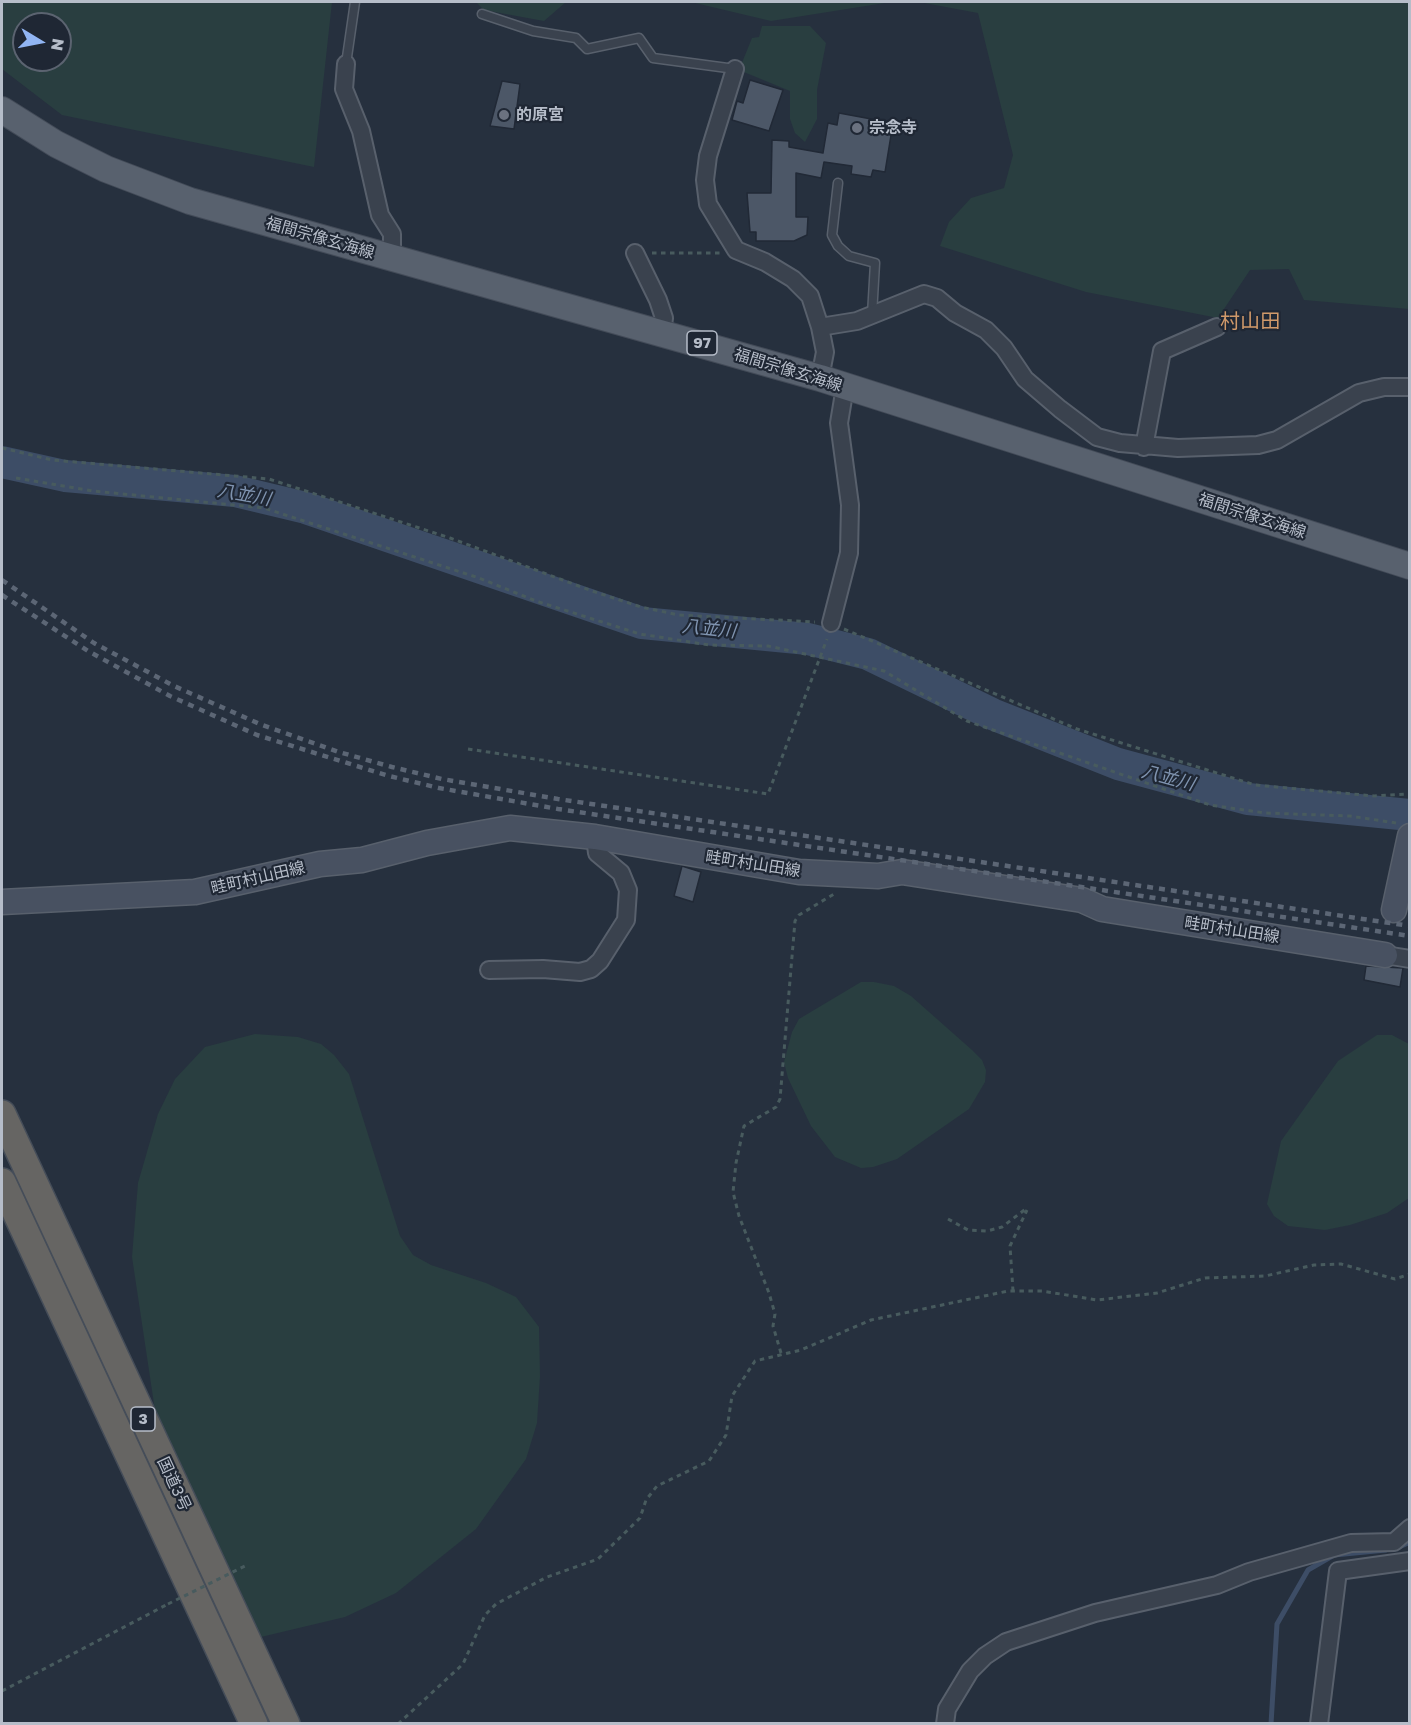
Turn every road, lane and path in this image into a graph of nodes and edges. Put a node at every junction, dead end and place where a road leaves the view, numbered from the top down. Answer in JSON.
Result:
{"nodes":[{"id":1,"x":355,"y":2,"type":"edge"},
{"id":2,"x":482,"y":14,"type":"dead end"},
{"id":3,"x":346,"y":64,"type":"joint"},
{"id":4,"x":735,"y":69,"type":"joint"},
{"id":5,"x":2,"y":110,"type":"edge"},
{"id":6,"x":837,"y":183,"type":"dead end"},
{"id":7,"x":736,"y":250,"type":"junction"},
{"id":8,"x":635,"y":253,"type":"joint"},
{"id":9,"x":392,"y":257,"type":"junction"},
{"id":10,"x":872,"y":315,"type":"junction"},
{"id":11,"x":820,"y":327,"type":"junction"},
{"id":12,"x":1217,"y":327,"type":"dead end"},
{"id":13,"x":662,"y":332,"type":"junction"},
{"id":14,"x":820,"y":378,"type":"junction"},
{"id":15,"x":845,"y":387,"type":"junction"},
{"id":16,"x":1410,"y":387,"type":"edge"},
{"id":17,"x":1120,"y":443,"type":"junction"},
{"id":18,"x":1144,"y":447,"type":"junction"},
{"id":19,"x":2,"y":448,"type":"edge"},
{"id":20,"x":1113,"y":472,"type":"junction"},
{"id":21,"x":16,"y":478,"type":"dead end"},
{"id":22,"x":1410,"y":566,"type":"edge"},
{"id":23,"x":831,"y":623,"type":"junction"},
{"id":24,"x":822,"y":656,"type":"junction"},
{"id":25,"x":468,"y":748,"type":"dead end"},
{"id":26,"x":1410,"y":794,"type":"edge"},
{"id":27,"x":1404,"y":830,"type":"edge"},
{"id":28,"x":595,"y":837,"type":"junction"},
{"id":29,"x":844,"y":874,"type":"junction"},
{"id":30,"x":2,"y":902,"type":"edge"},
{"id":31,"x":1394,"y":910,"type":"dead end"},
{"id":32,"x":1385,"y":955,"type":"joint"},
{"id":33,"x":1410,"y":959,"type":"edge"},
{"id":34,"x":489,"y":970,"type":"dead end"},
{"id":35,"x":2,"y":1114,"type":"edge"},
{"id":36,"x":2,"y":1182,"type":"edge"},
{"id":37,"x":948,"y":1219,"type":"dead end"},
{"id":38,"x":1410,"y":1274,"type":"edge"},
{"id":39,"x":1013,"y":1291,"type":"junction"},
{"id":40,"x":781,"y":1353,"type":"junction"},
{"id":41,"x":1410,"y":1528,"type":"edge"},
{"id":42,"x":1340,"y":1547,"type":"junction"},
{"id":43,"x":1410,"y":1561,"type":"edge"},
{"id":44,"x":247,"y":1565,"type":"dead end"},
{"id":45,"x":1346,"y":1569,"type":"junction"},
{"id":46,"x":2,"y":1691,"type":"edge"},
{"id":47,"x":254,"y":1724,"type":"edge"},
{"id":48,"x":286,"y":1724,"type":"edge"},
{"id":49,"x":398,"y":1724,"type":"edge"},
{"id":50,"x":945,"y":1724,"type":"edge"},
{"id":51,"x":1319,"y":1724,"type":"edge"}],
"edges":[{"from":1,"to":3,"type":"lane"},
{"from":2,"to":4,"type":"lane"},
{"from":3,"to":9,"type":"street"},
{"from":4,"to":7,"type":"street"},
{"from":5,"to":9,"type":"main road","name":"福間宗像玄海線","number":"97"},
{"from":6,"to":10,"type":"lane"},
{"from":7,"to":8,"type":"path"},
{"from":7,"to":11,"type":"street"},
{"from":8,"to":13,"type":"street"},
{"from":9,"to":13,"type":"main road","name":"福間宗像玄海線","number":"97"},
{"from":10,"to":11,"type":"street"},
{"from":10,"to":17,"type":"street"},
{"from":11,"to":14,"type":"street"},
{"from":12,"to":18,"type":"street"},
{"from":13,"to":14,"type":"main road","name":"福間宗像玄海線","number":"97"},
{"from":14,"to":15,"type":"main road","name":"福間宗像玄海線","number":"97"},
{"from":15,"to":20,"type":"main road","name":"福間宗像玄海線","number":"97"},
{"from":15,"to":23,"type":"street"},
{"from":16,"to":18,"type":"street"},
{"from":17,"to":18,"type":"street"},
{"from":17,"to":20,"type":"street"},
{"from":19,"to":23,"type":"path"},
{"from":20,"to":22,"type":"main road","name":"福間宗像玄海線","number":"97"},
{"from":21,"to":24,"type":"path"},
{"from":23,"to":26,"type":"path"},
{"from":24,"to":25,"type":"path"},
{"from":24,"to":27,"type":"path"},
{"from":27,"to":31,"type":"main road"},
{"from":28,"to":29,"type":"main road","name":"畦町村山田線"},
{"from":28,"to":30,"type":"main road","name":"畦町村山田線"},
{"from":28,"to":34,"type":"street"},
{"from":29,"to":32,"type":"main road","name":"畦町村山田線"},
{"from":29,"to":40,"type":"path"},
{"from":32,"to":33,"type":"street"},
{"from":35,"to":48,"type":"highway","name":"国道3号","number":"3"},
{"from":36,"to":47,"type":"highway","name":"国道3号","number":"3"},
{"from":37,"to":39,"type":"path"},
{"from":38,"to":39,"type":"path"},
{"from":39,"to":40,"type":"path"},
{"from":40,"to":49,"type":"path"},
{"from":41,"to":42,"type":"street"},
{"from":42,"to":45,"type":"street"},
{"from":42,"to":50,"type":"street"},
{"from":43,"to":45,"type":"street"},
{"from":44,"to":46,"type":"path","bridge":true},
{"from":45,"to":51,"type":"street"}]}
